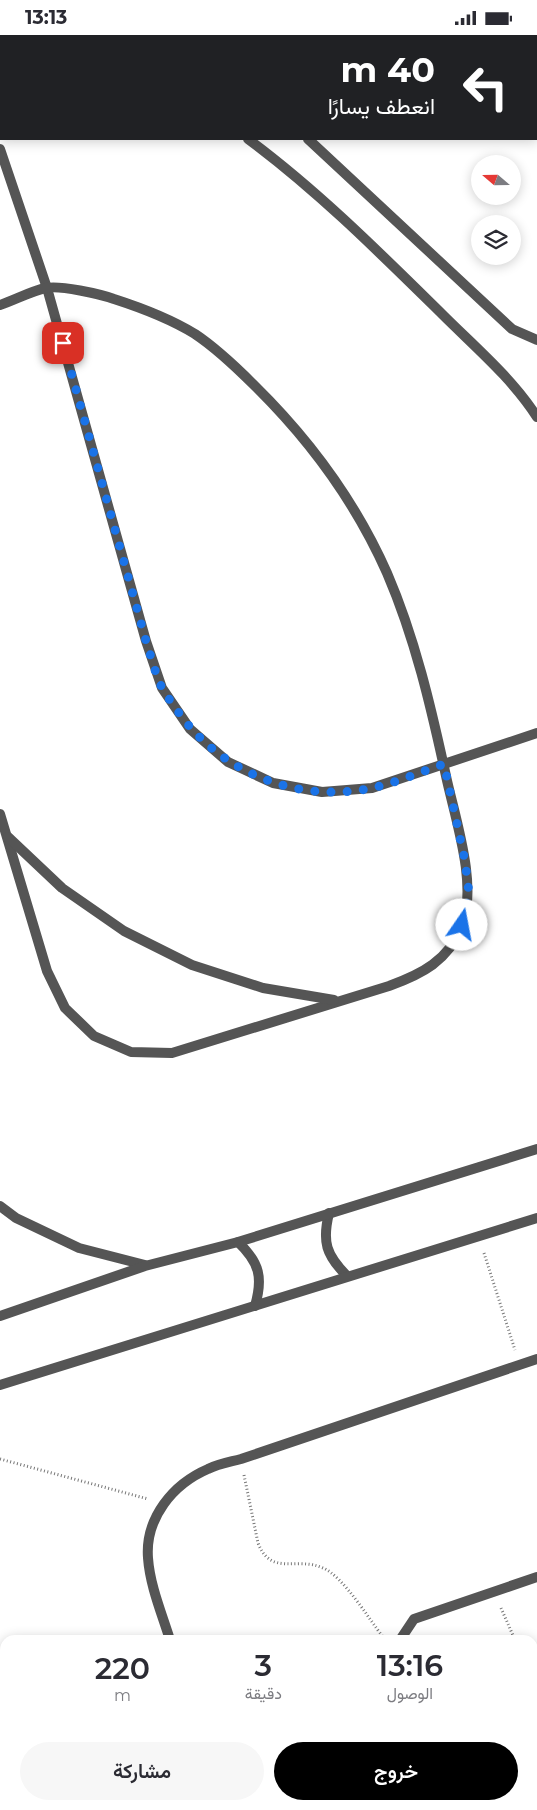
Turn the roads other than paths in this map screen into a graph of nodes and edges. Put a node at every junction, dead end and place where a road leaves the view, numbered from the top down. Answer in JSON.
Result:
{"nodes":[{"id":1,"x":249,"y":140,"type":"edge"},
{"id":2,"x":309,"y":140,"type":"edge"},
{"id":3,"x":0,"y":149,"type":"edge"},
{"id":4,"x":48,"y":287,"type":"junction"},
{"id":5,"x":0,"y":305,"type":"edge"},
{"id":6,"x":537,"y":340,"type":"edge"},
{"id":7,"x":537,"y":417,"type":"edge"},
{"id":8,"x":537,"y":733,"type":"edge"},
{"id":9,"x":444,"y":764,"type":"junction"},
{"id":10,"x":0,"y":813,"type":"edge"},
{"id":11,"x":7,"y":836,"type":"junction"},
{"id":12,"x":338,"y":1001,"type":"junction"},
{"id":13,"x":537,"y":1149,"type":"edge"},
{"id":14,"x":0,"y":1206,"type":"edge"},
{"id":15,"x":329,"y":1213,"type":"junction"},
{"id":16,"x":537,"y":1218,"type":"edge"},
{"id":17,"x":238,"y":1242,"type":"junction"},
{"id":18,"x":146,"y":1266,"type":"junction"},
{"id":19,"x":347,"y":1276,"type":"junction"},
{"id":20,"x":255,"y":1306,"type":"junction"},
{"id":21,"x":0,"y":1316,"type":"edge"},
{"id":22,"x":537,"y":1359,"type":"edge"},
{"id":23,"x":0,"y":1385,"type":"edge"},
{"id":24,"x":537,"y":1577,"type":"edge"},
{"id":25,"x":168,"y":1635,"type":"edge"},
{"id":26,"x":403,"y":1635,"type":"edge"}],
"edges":[{"from":1,"to":7,"type":"street"},
{"from":2,"to":6,"type":"street"},
{"from":3,"to":4,"type":"street"},
{"from":4,"to":5,"type":"street"},
{"from":4,"to":9,"type":"street"},
{"from":4,"to":9,"type":"street"},
{"from":8,"to":9,"type":"street"},
{"from":9,"to":12,"type":"street"},
{"from":10,"to":11,"type":"street"},
{"from":11,"to":12,"type":"street"},
{"from":11,"to":12,"type":"street"},
{"from":13,"to":15,"type":"street"},
{"from":14,"to":18,"type":"street"},
{"from":15,"to":17,"type":"street"},
{"from":15,"to":19,"type":"street"},
{"from":16,"to":19,"type":"street"},
{"from":17,"to":18,"type":"street"},
{"from":17,"to":20,"type":"street"},
{"from":18,"to":21,"type":"street"},
{"from":19,"to":20,"type":"street"},
{"from":20,"to":23,"type":"street"},
{"from":22,"to":25,"type":"street"},
{"from":24,"to":26,"type":"street"}]}
